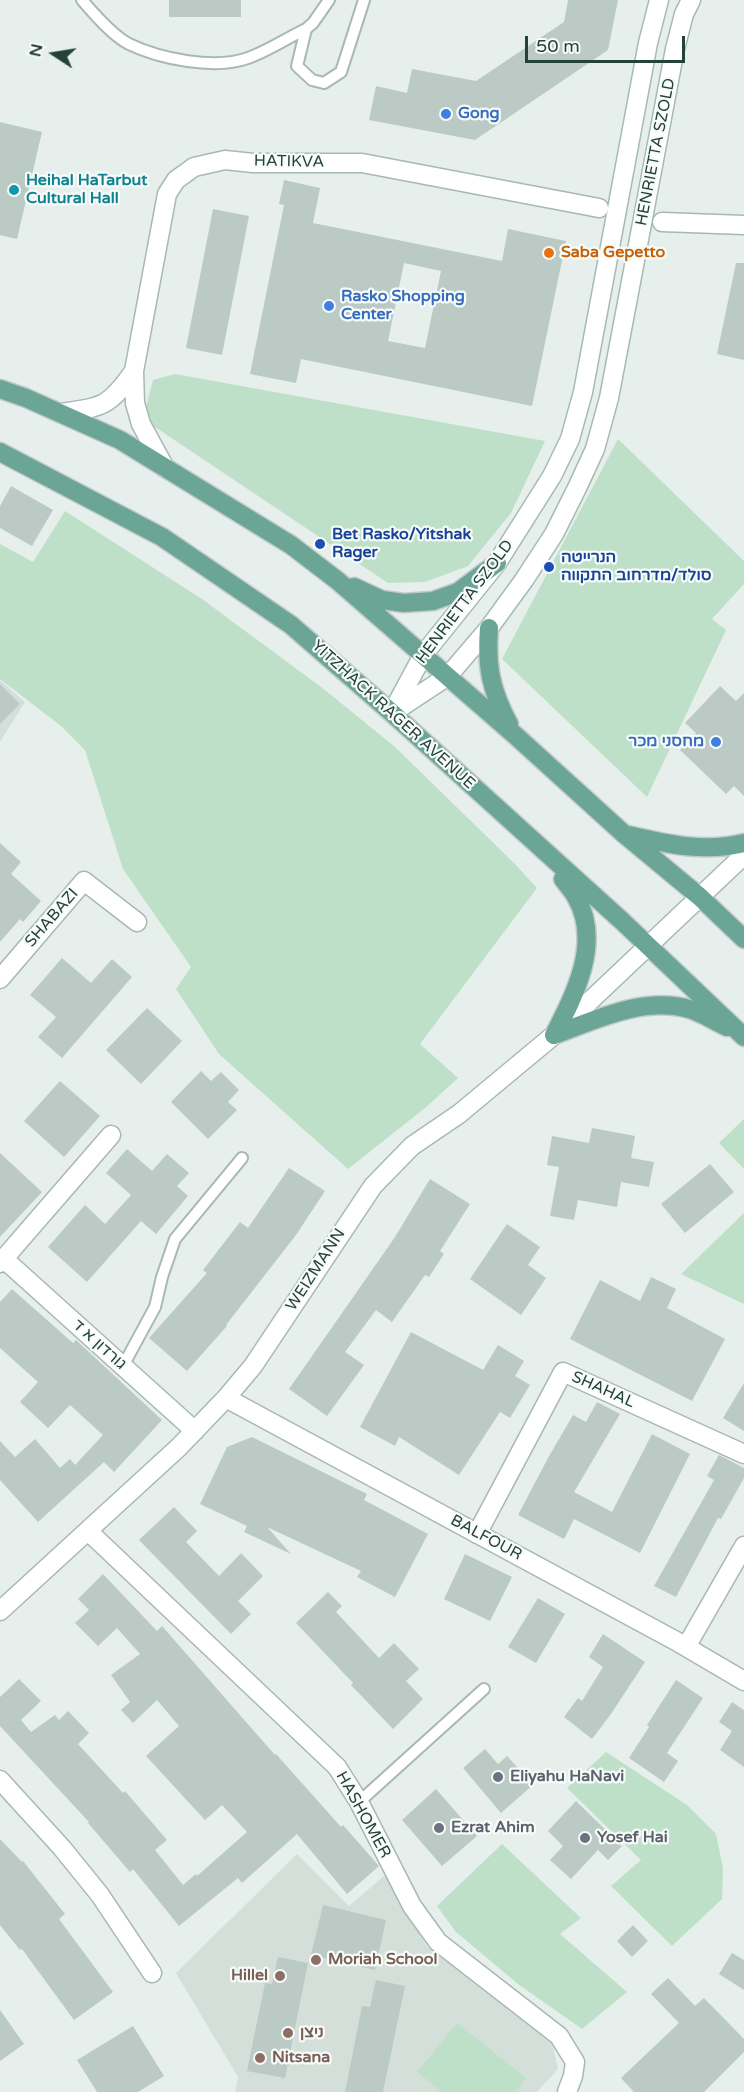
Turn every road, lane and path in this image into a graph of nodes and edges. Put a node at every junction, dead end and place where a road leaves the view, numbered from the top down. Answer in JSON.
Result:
{"nodes":[{"id":1,"x":82,"y":0,"type":"edge"},
{"id":2,"x":328,"y":0,"type":"edge"},
{"id":3,"x":364,"y":0,"type":"edge"},
{"id":4,"x":659,"y":0,"type":"edge"},
{"id":5,"x":691,"y":0,"type":"edge"},
{"id":6,"x":306,"y":29,"type":"junction"},
{"id":7,"x":599,"y":208,"type":"dead end"},
{"id":8,"x":662,"y":222,"type":"dead end"},
{"id":9,"x":744,"y":225,"type":"edge"},
{"id":10,"x":134,"y":371,"type":"junction"},
{"id":11,"x":0,"y":388,"type":"edge"},
{"id":12,"x":60,"y":413,"type":"junction"},
{"id":13,"x":0,"y":452,"type":"edge"},
{"id":14,"x":165,"y":468,"type":"junction"},
{"id":15,"x":497,"y":563,"type":"junction"},
{"id":16,"x":338,"y":581,"type":"junction"},
{"id":17,"x":489,"y":628,"type":"junction"},
{"id":18,"x":423,"y":654,"type":"junction"},
{"id":19,"x":448,"y":676,"type":"junction"},
{"id":20,"x":392,"y":713,"type":"junction"},
{"id":21,"x":516,"y":736,"type":"junction"},
{"id":22,"x":624,"y":834,"type":"junction"},
{"id":23,"x":744,"y":843,"type":"edge"},
{"id":24,"x":540,"y":848,"type":"junction"},
{"id":25,"x":744,"y":855,"type":"edge"},
{"id":26,"x":700,"y":897,"type":"junction"},
{"id":27,"x":137,"y":922,"type":"dead end"},
{"id":28,"x":744,"y":939,"type":"edge"},
{"id":29,"x":649,"y":946,"type":"junction"},
{"id":30,"x":0,"y":979,"type":"edge"},
{"id":31,"x":554,"y":1035,"type":"junction"},
{"id":32,"x":742,"y":1035,"type":"edge"},
{"id":33,"x":111,"y":1135,"type":"dead end"},
{"id":34,"x":242,"y":1158,"type":"dead end"},
{"id":35,"x":2,"y":1261,"type":"edge"},
{"id":36,"x":123,"y":1366,"type":"junction"},
{"id":37,"x":226,"y":1398,"type":"junction"},
{"id":38,"x":195,"y":1431,"type":"junction"},
{"id":39,"x":744,"y":1454,"type":"edge"},
{"id":40,"x":88,"y":1531,"type":"junction"},
{"id":41,"x":477,"y":1534,"type":"junction"},
{"id":42,"x":744,"y":1546,"type":"edge"},
{"id":43,"x":0,"y":1611,"type":"edge"},
{"id":44,"x":686,"y":1647,"type":"junction"},
{"id":45,"x":744,"y":1681,"type":"edge"},
{"id":46,"x":484,"y":1689,"type":"dead end"},
{"id":47,"x":0,"y":1780,"type":"edge"},
{"id":48,"x":359,"y":1802,"type":"junction"},
{"id":49,"x":152,"y":1973,"type":"dead end"},
{"id":50,"x":567,"y":2092,"type":"edge"}],
"edges":[{"from":1,"to":6,"type":"lane"},
{"from":2,"to":6,"type":"lane"},
{"from":3,"to":6,"type":"lane"},
{"from":4,"to":15,"type":"street","name":"HENRIETTA SZOLD"},
{"from":5,"to":17,"type":"street","name":"HENRIETTA SZOLD"},
{"from":7,"to":10,"type":"street","name":"HATIKVA"},
{"from":8,"to":9,"type":"street"},
{"from":10,"to":12,"type":"street","name":"HATIKVA"},
{"from":10,"to":14,"type":"street","name":"HATIKVA"},
{"from":11,"to":12,"type":"main road"},
{"from":12,"to":14,"type":"main road"},
{"from":13,"to":20,"type":"main road","name":"YITZHACK RAGER AVENUE"},
{"from":14,"to":16,"type":"main road"},
{"from":15,"to":16,"type":"main road"},
{"from":15,"to":18,"type":"street","name":"HENRIETTA SZOLD"},
{"from":16,"to":18,"type":"main road"},
{"from":17,"to":19,"type":"street","name":"HENRIETTA SZOLD"},
{"from":17,"to":21,"type":"main road"},
{"from":18,"to":19,"type":"main road"},
{"from":18,"to":20,"type":"street","name":"HENRIETTA SZOLD"},
{"from":19,"to":20,"type":"street","name":"HENRIETTA SZOLD"},
{"from":19,"to":21,"type":"main road"},
{"from":20,"to":24,"type":"main road","name":"YITZHACK RAGER AVENUE"},
{"from":21,"to":22,"type":"main road"},
{"from":22,"to":23,"type":"main road"},
{"from":22,"to":26,"type":"main road"},
{"from":24,"to":29,"type":"main road","name":"YITZHACK RAGER AVENUE"},
{"from":24,"to":31,"type":"main road"},
{"from":25,"to":26,"type":"street","name":"WEIZMANN"},
{"from":26,"to":28,"type":"main road"},
{"from":26,"to":29,"type":"street","name":"WEIZMANN"},
{"from":27,"to":30,"type":"street","name":"SHABAZI"},
{"from":29,"to":31,"type":"street","name":"WEIZMANN"},
{"from":29,"to":32,"type":"main road","name":"YITZHACK RAGER AVENUE"},
{"from":31,"to":32,"type":"main road"},
{"from":31,"to":37,"type":"street","name":"WEIZMANN"},
{"from":33,"to":35,"type":"street","name":"גורדון א ד"},
{"from":34,"to":36,"type":"lane"},
{"from":35,"to":36,"type":"street","name":"גורדון א ד"},
{"from":36,"to":38,"type":"street","name":"גורדון א ד"},
{"from":37,"to":38,"type":"street","name":"WEIZMANN"},
{"from":37,"to":41,"type":"street","name":"BALFOUR"},
{"from":38,"to":40,"type":"street","name":"WEIZMANN"},
{"from":39,"to":41,"type":"street","name":"SHAHAL"},
{"from":40,"to":43,"type":"street","name":"WEIZMANN"},
{"from":40,"to":48,"type":"street","name":"HASHOMER"},
{"from":41,"to":44,"type":"street","name":"BALFOUR"},
{"from":42,"to":44,"type":"street"},
{"from":44,"to":45,"type":"street","name":"BALFOUR"},
{"from":46,"to":48,"type":"lane"},
{"from":47,"to":49,"type":"street"},
{"from":48,"to":50,"type":"street","name":"HASHOMER"}]}
